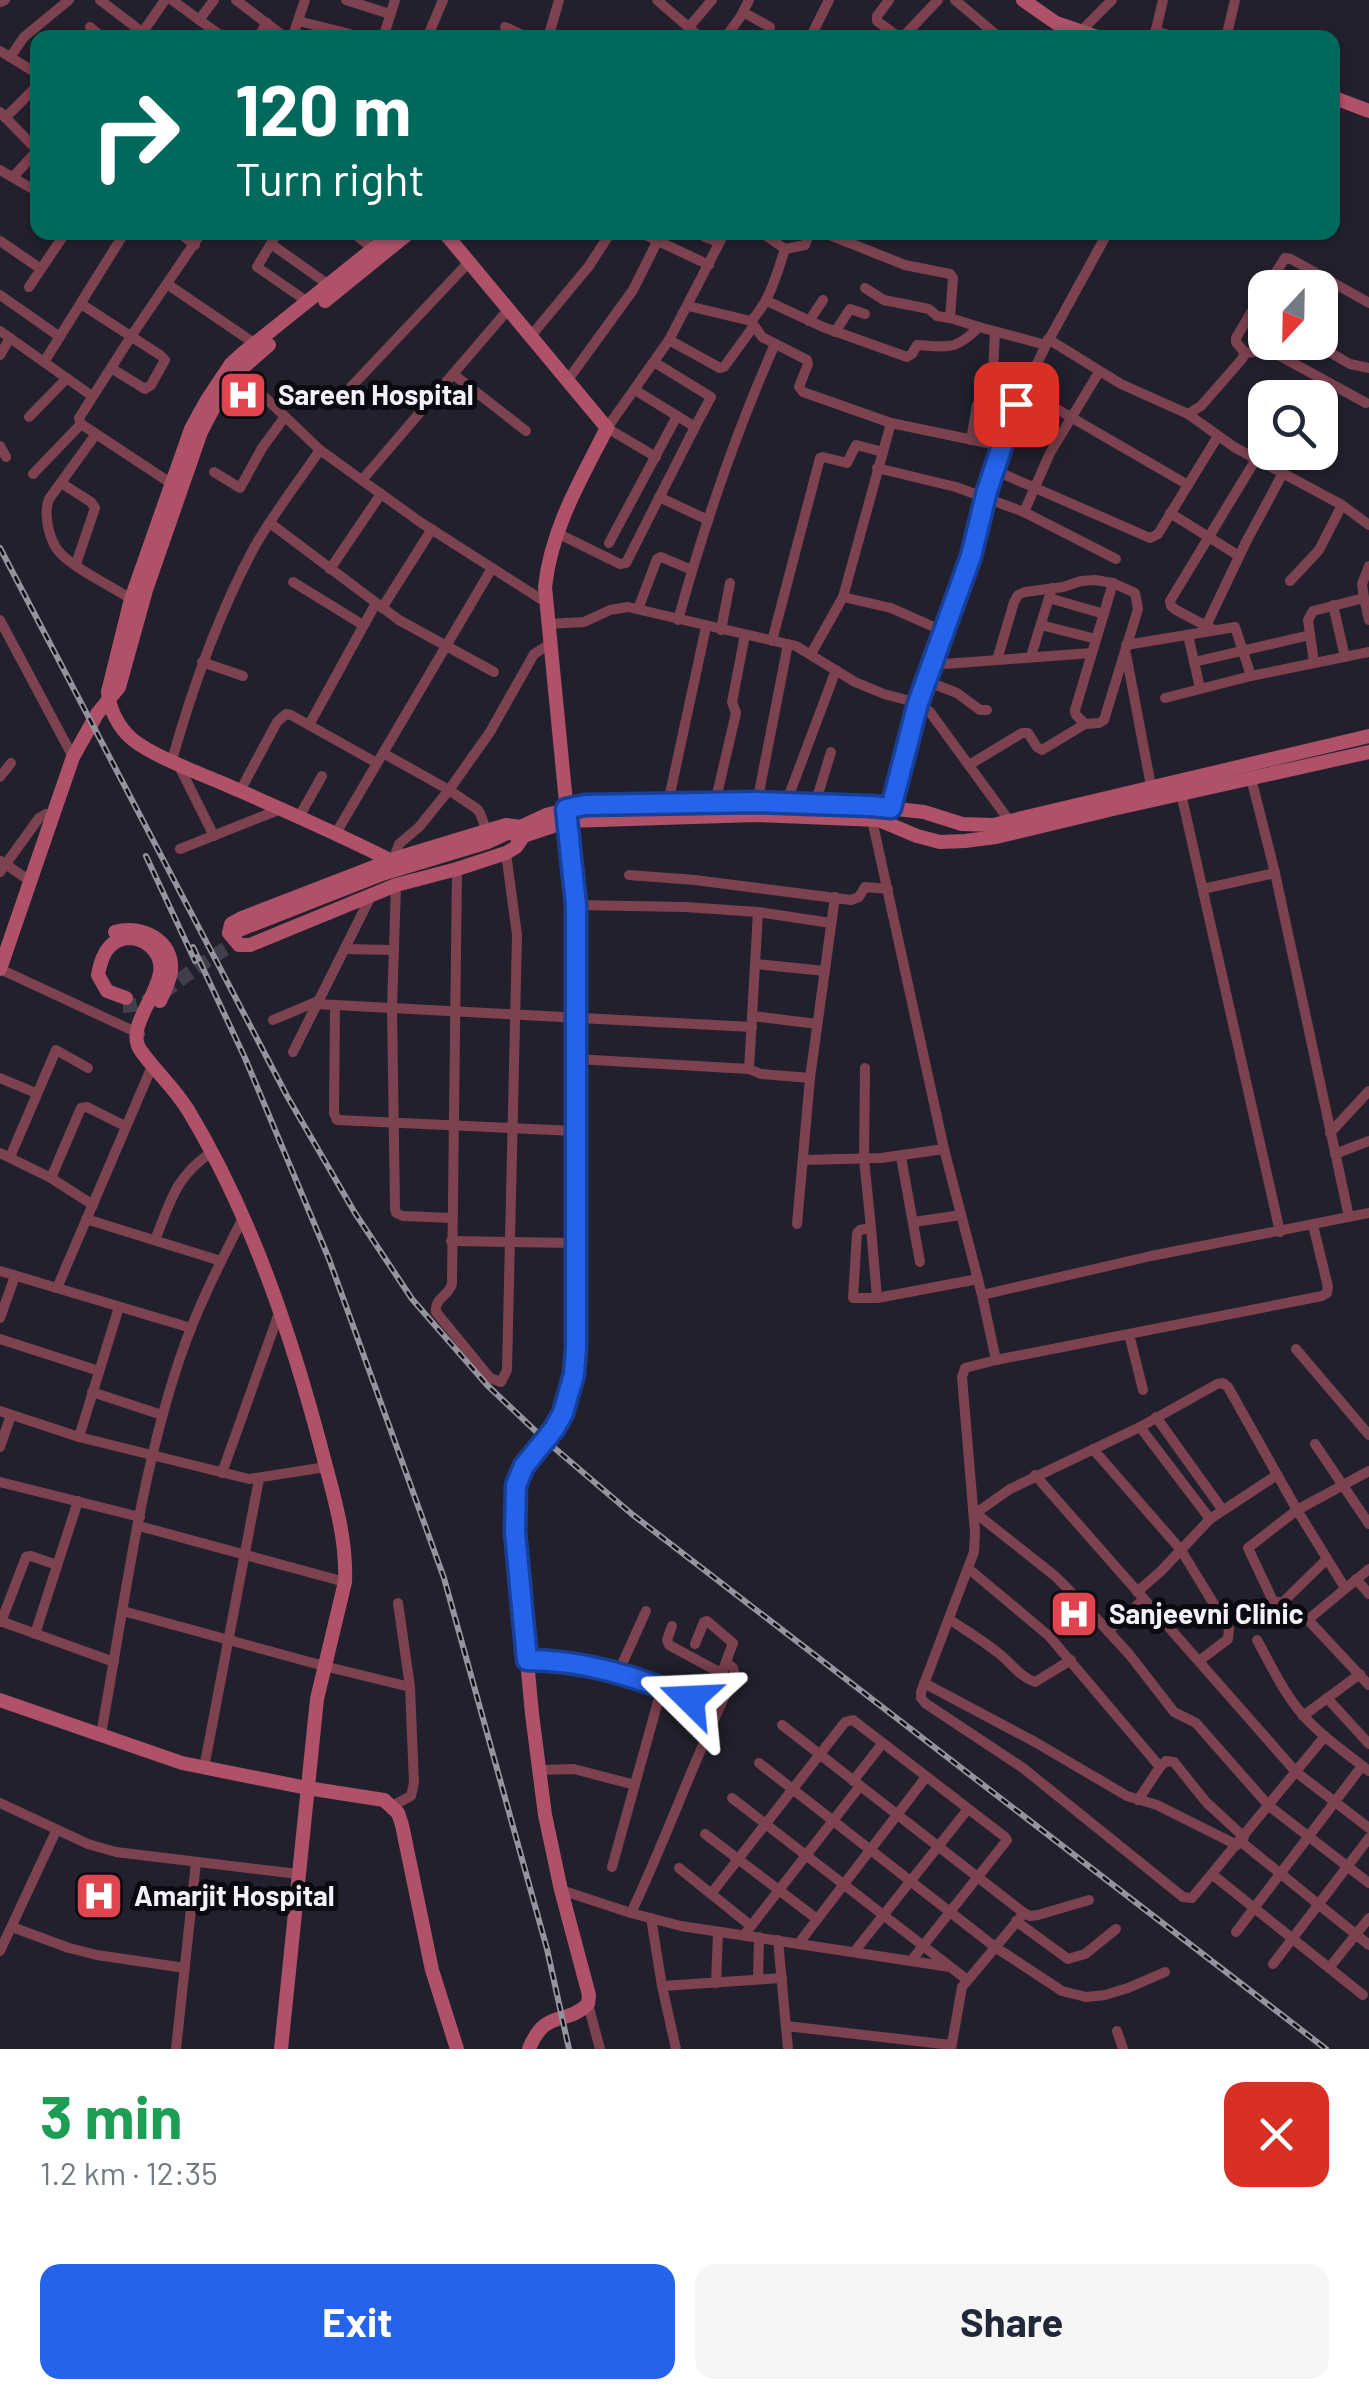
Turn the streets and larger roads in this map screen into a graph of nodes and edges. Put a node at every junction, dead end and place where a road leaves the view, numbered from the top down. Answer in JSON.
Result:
{"nodes":[{"id":1,"x":70,"y":0,"type":"edge"},
{"id":2,"x":100,"y":0,"type":"edge"},
{"id":3,"x":146,"y":0,"type":"edge"},
{"id":4,"x":214,"y":0,"type":"edge"},
{"id":5,"x":236,"y":0,"type":"edge"},
{"id":6,"x":305,"y":0,"type":"edge"},
{"id":7,"x":346,"y":0,"type":"edge"},
{"id":8,"x":395,"y":0,"type":"edge"},
{"id":9,"x":443,"y":0,"type":"edge"},
{"id":10,"x":559,"y":0,"type":"edge"},
{"id":11,"x":657,"y":0,"type":"edge"},
{"id":12,"x":712,"y":0,"type":"edge"},
{"id":13,"x":749,"y":0,"type":"edge"},
{"id":14,"x":829,"y":0,"type":"edge"},
{"id":15,"x":890,"y":0,"type":"edge"},
{"id":16,"x":938,"y":0,"type":"edge"},
{"id":17,"x":955,"y":0,"type":"edge"},
{"id":18,"x":1023,"y":0,"type":"edge"},
{"id":19,"x":1052,"y":0,"type":"edge"},
{"id":20,"x":1112,"y":0,"type":"edge"},
{"id":21,"x":1163,"y":0,"type":"edge"},
{"id":22,"x":1235,"y":0,"type":"edge"},
{"id":23,"x":165,"y":3,"type":"edge"},
{"id":24,"x":744,"y":12,"type":"junction"},
{"id":25,"x":390,"y":14,"type":"junction"},
{"id":26,"x":1044,"y":15,"type":"junction"},
{"id":27,"x":199,"y":20,"type":"junction"},
{"id":28,"x":298,"y":22,"type":"junction"},
{"id":29,"x":267,"y":23,"type":"junction"},
{"id":30,"x":90,"y":26,"type":"dead end"},
{"id":31,"x":505,"y":27,"type":"dead end"},
{"id":32,"x":689,"y":27,"type":"junction"},
{"id":33,"x":770,"y":27,"type":"dead end"},
{"id":34,"x":33,"y":30,"type":"edge"},
{"id":35,"x":94,"y":30,"type":"edge"},
{"id":36,"x":134,"y":30,"type":"edge"},
{"id":37,"x":144,"y":30,"type":"edge"},
{"id":38,"x":213,"y":30,"type":"edge"},
{"id":39,"x":262,"y":30,"type":"edge"},
{"id":40,"x":277,"y":30,"type":"edge"},
{"id":41,"x":294,"y":30,"type":"edge"},
{"id":42,"x":332,"y":30,"type":"edge"},
{"id":43,"x":385,"y":30,"type":"edge"},
{"id":44,"x":430,"y":30,"type":"edge"},
{"id":45,"x":512,"y":30,"type":"edge"},
{"id":46,"x":550,"y":30,"type":"edge"},
{"id":47,"x":692,"y":30,"type":"edge"},
{"id":48,"x":731,"y":30,"type":"edge"},
{"id":49,"x":814,"y":30,"type":"edge"},
{"id":50,"x":890,"y":30,"type":"edge"},
{"id":51,"x":909,"y":30,"type":"edge"},
{"id":52,"x":991,"y":30,"type":"edge"},
{"id":53,"x":1066,"y":30,"type":"edge"},
{"id":54,"x":1072,"y":30,"type":"edge"},
{"id":55,"x":1156,"y":30,"type":"edge"},
{"id":56,"x":1228,"y":30,"type":"edge"},
{"id":57,"x":30,"y":32,"type":"edge"},
{"id":58,"x":5,"y":54,"type":"edge"},
{"id":59,"x":30,"y":69,"type":"edge"},
{"id":60,"x":30,"y":93,"type":"edge"},
{"id":61,"x":1340,"y":98,"type":"edge"},
{"id":62,"x":1340,"y":100,"type":"edge"},
{"id":63,"x":1369,"y":100,"type":"edge"},
{"id":64,"x":1369,"y":111,"type":"edge"},
{"id":65,"x":3,"y":115,"type":"edge"},
{"id":66,"x":30,"y":143,"type":"edge"},
{"id":67,"x":30,"y":158,"type":"edge"},
{"id":68,"x":0,"y":170,"type":"edge"},
{"id":69,"x":13,"y":177,"type":"junction"},
{"id":70,"x":30,"y":187,"type":"edge"},
{"id":71,"x":61,"y":240,"type":"edge"},
{"id":72,"x":121,"y":240,"type":"edge"},
{"id":73,"x":189,"y":240,"type":"edge"},
{"id":74,"x":197,"y":240,"type":"edge"},
{"id":75,"x":273,"y":240,"type":"edge"},
{"id":76,"x":362,"y":240,"type":"edge"},
{"id":77,"x":388,"y":240,"type":"edge"},
{"id":78,"x":397,"y":240,"type":"edge"},
{"id":79,"x":451,"y":240,"type":"edge"},
{"id":80,"x":606,"y":240,"type":"edge"},
{"id":81,"x":659,"y":240,"type":"edge"},
{"id":82,"x":665,"y":240,"type":"edge"},
{"id":83,"x":721,"y":240,"type":"edge"},
{"id":84,"x":772,"y":240,"type":"edge"},
{"id":85,"x":806,"y":240,"type":"edge"},
{"id":86,"x":842,"y":240,"type":"edge"},
{"id":87,"x":1104,"y":240,"type":"edge"},
{"id":88,"x":0,"y":241,"type":"edge"},
{"id":89,"x":194,"y":244,"type":"junction"},
{"id":90,"x":271,"y":244,"type":"junction"},
{"id":91,"x":785,"y":249,"type":"junction"},
{"id":92,"x":378,"y":252,"type":"junction"},
{"id":93,"x":469,"y":262,"type":"junction"},
{"id":94,"x":709,"y":266,"type":"junction"},
{"id":95,"x":41,"y":269,"type":"junction"},
{"id":96,"x":1277,"y":270,"type":"edge"},
{"id":97,"x":1311,"y":270,"type":"edge"},
{"id":98,"x":167,"y":284,"type":"junction"},
{"id":99,"x":329,"y":285,"type":"junction"},
{"id":100,"x":1338,"y":285,"type":"edge"},
{"id":101,"x":29,"y":287,"type":"dead end"},
{"id":102,"x":866,"y":288,"type":"dead end"},
{"id":103,"x":0,"y":295,"type":"edge"},
{"id":104,"x":823,"y":300,"type":"dead end"},
{"id":105,"x":767,"y":301,"type":"junction"},
{"id":106,"x":308,"y":302,"type":"junction"},
{"id":107,"x":1369,"y":303,"type":"edge"},
{"id":108,"x":81,"y":304,"type":"junction"},
{"id":109,"x":688,"y":306,"type":"junction"},
{"id":110,"x":508,"y":310,"type":"junction"},
{"id":111,"x":866,"y":314,"type":"dead end"},
{"id":112,"x":1248,"y":317,"type":"edge"},
{"id":113,"x":950,"y":318,"type":"junction"},
{"id":114,"x":809,"y":321,"type":"junction"},
{"id":115,"x":752,"y":324,"type":"junction"},
{"id":116,"x":979,"y":328,"type":"junction"},
{"id":117,"x":836,"y":332,"type":"junction"},
{"id":118,"x":995,"y":332,"type":"junction"},
{"id":119,"x":5,"y":335,"type":"edge"},
{"id":120,"x":132,"y":336,"type":"junction"},
{"id":121,"x":530,"y":337,"type":"junction"},
{"id":122,"x":60,"y":338,"type":"junction"},
{"id":123,"x":669,"y":340,"type":"junction"},
{"id":124,"x":1047,"y":342,"type":"junction"},
{"id":125,"x":775,"y":344,"type":"junction"},
{"id":126,"x":259,"y":347,"type":"junction"},
{"id":127,"x":1248,"y":352,"type":"edge"},
{"id":128,"x":1244,"y":353,"type":"junction"},
{"id":129,"x":0,"y":355,"type":"edge"},
{"id":130,"x":1338,"y":358,"type":"edge"},
{"id":131,"x":1296,"y":360,"type":"edge"},
{"id":132,"x":44,"y":362,"type":"junction"},
{"id":133,"x":654,"y":362,"type":"junction"},
{"id":134,"x":111,"y":368,"type":"junction"},
{"id":135,"x":234,"y":368,"type":"junction"},
{"id":136,"x":1369,"y":368,"type":"edge"},
{"id":137,"x":1099,"y":372,"type":"junction"},
{"id":138,"x":453,"y":374,"type":"junction"},
{"id":139,"x":67,"y":378,"type":"junction"},
{"id":140,"x":567,"y":381,"type":"junction"},
{"id":141,"x":351,"y":387,"type":"dead end"},
{"id":142,"x":635,"y":390,"type":"junction"},
{"id":143,"x":1024,"y":390,"type":"junction"},
{"id":144,"x":92,"y":396,"type":"junction"},
{"id":145,"x":1366,"y":403,"type":"dead end"},
{"id":146,"x":1016,"y":404,"type":"junction"},
{"id":147,"x":977,"y":405,"type":"dead end"},
{"id":148,"x":1188,"y":414,"type":"junction"},
{"id":149,"x":677,"y":416,"type":"junction"},
{"id":150,"x":28,"y":417,"type":"dead end"},
{"id":151,"x":1071,"y":417,"type":"junction"},
{"id":152,"x":284,"y":418,"type":"junction"},
{"id":153,"x":891,"y":423,"type":"junction"},
{"id":154,"x":81,"y":424,"type":"junction"},
{"id":155,"x":694,"y":427,"type":"junction"},
{"id":156,"x":607,"y":428,"type":"junction"},
{"id":157,"x":526,"y":432,"type":"dead end"},
{"id":158,"x":96,"y":434,"type":"junction"},
{"id":159,"x":1218,"y":436,"type":"junction"},
{"id":160,"x":972,"y":440,"type":"junction"},
{"id":161,"x":1002,"y":446,"type":"junction"},
{"id":162,"x":320,"y":450,"type":"junction"},
{"id":163,"x":883,"y":452,"type":"junction"},
{"id":164,"x":1248,"y":454,"type":"edge"},
{"id":165,"x":656,"y":456,"type":"junction"},
{"id":166,"x":877,"y":468,"type":"junction"},
{"id":167,"x":994,"y":470,"type":"junction"},
{"id":168,"x":1249,"y":470,"type":"edge"},
{"id":169,"x":1279,"y":470,"type":"edge"},
{"id":170,"x":214,"y":472,"type":"dead end"},
{"id":171,"x":1283,"y":472,"type":"junction"},
{"id":172,"x":33,"y":474,"type":"dead end"},
{"id":173,"x":362,"y":480,"type":"junction"},
{"id":174,"x":61,"y":483,"type":"junction"},
{"id":175,"x":172,"y":484,"type":"junction"},
{"id":176,"x":1188,"y":485,"type":"junction"},
{"id":177,"x":1035,"y":487,"type":"junction"},
{"id":178,"x":381,"y":494,"type":"junction"},
{"id":179,"x":659,"y":497,"type":"junction"},
{"id":180,"x":985,"y":498,"type":"junction"},
{"id":181,"x":1342,"y":505,"type":"junction"},
{"id":182,"x":1024,"y":512,"type":"junction"},
{"id":183,"x":1170,"y":513,"type":"junction"},
{"id":184,"x":708,"y":520,"type":"junction"},
{"id":185,"x":270,"y":523,"type":"junction"},
{"id":186,"x":1369,"y":525,"type":"edge"},
{"id":187,"x":432,"y":529,"type":"junction"},
{"id":188,"x":557,"y":533,"type":"junction"},
{"id":189,"x":1208,"y":537,"type":"junction"},
{"id":190,"x":610,"y":543,"type":"dead end"},
{"id":191,"x":1239,"y":556,"type":"junction"},
{"id":192,"x":1116,"y":559,"type":"dead end"},
{"id":193,"x":76,"y":564,"type":"junction"},
{"id":194,"x":1369,"y":566,"type":"edge"},
{"id":195,"x":330,"y":568,"type":"junction"},
{"id":196,"x":492,"y":568,"type":"junction"},
{"id":197,"x":692,"y":570,"type":"junction"},
{"id":198,"x":1290,"y":581,"type":"dead end"},
{"id":199,"x":293,"y":582,"type":"dead end"},
{"id":200,"x":730,"y":583,"type":"dead end"},
{"id":201,"x":1113,"y":583,"type":"junction"},
{"id":202,"x":1050,"y":593,"type":"junction"},
{"id":203,"x":844,"y":597,"type":"junction"},
{"id":204,"x":1364,"y":598,"type":"junction"},
{"id":205,"x":131,"y":599,"type":"junction"},
{"id":206,"x":546,"y":604,"type":"junction"},
{"id":207,"x":379,"y":605,"type":"junction"},
{"id":208,"x":1333,"y":605,"type":"junction"},
{"id":209,"x":638,"y":609,"type":"junction"},
{"id":210,"x":1104,"y":614,"type":"junction"},
{"id":211,"x":0,"y":620,"type":"edge"},
{"id":212,"x":678,"y":620,"type":"junction"},
{"id":213,"x":1369,"y":620,"type":"edge"},
{"id":214,"x":548,"y":624,"type":"junction"},
{"id":215,"x":363,"y":625,"type":"junction"},
{"id":216,"x":1041,"y":625,"type":"junction"},
{"id":217,"x":706,"y":627,"type":"junction"},
{"id":218,"x":1210,"y":628,"type":"junction"},
{"id":219,"x":721,"y":630,"type":"junction"},
{"id":220,"x":943,"y":631,"type":"junction"},
{"id":221,"x":744,"y":635,"type":"junction"},
{"id":222,"x":1188,"y":635,"type":"junction"},
{"id":223,"x":1310,"y":636,"type":"junction"},
{"id":224,"x":1096,"y":639,"type":"junction"},
{"id":225,"x":772,"y":641,"type":"junction"},
{"id":226,"x":550,"y":644,"type":"junction"},
{"id":227,"x":788,"y":644,"type":"junction"},
{"id":228,"x":446,"y":645,"type":"junction"},
{"id":229,"x":1126,"y":648,"type":"junction"},
{"id":230,"x":1242,"y":650,"type":"junction"},
{"id":231,"x":1369,"y":652,"type":"edge"},
{"id":232,"x":1091,"y":653,"type":"junction"},
{"id":233,"x":811,"y":654,"type":"junction"},
{"id":234,"x":1031,"y":656,"type":"junction"},
{"id":235,"x":1345,"y":657,"type":"junction"},
{"id":236,"x":998,"y":660,"type":"junction"},
{"id":237,"x":202,"y":662,"type":"junction"},
{"id":238,"x":1194,"y":662,"type":"junction"},
{"id":239,"x":1314,"y":663,"type":"junction"},
{"id":240,"x":930,"y":665,"type":"junction"},
{"id":241,"x":836,"y":670,"type":"junction"},
{"id":242,"x":494,"y":672,"type":"dead end"},
{"id":243,"x":243,"y":676,"type":"dead end"},
{"id":244,"x":1251,"y":676,"type":"junction"},
{"id":245,"x":926,"y":681,"type":"junction"},
{"id":246,"x":1200,"y":688,"type":"junction"},
{"id":247,"x":1165,"y":698,"type":"dead end"},
{"id":248,"x":109,"y":702,"type":"junction"},
{"id":249,"x":918,"y":703,"type":"junction"},
{"id":250,"x":986,"y":710,"type":"dead end"},
{"id":251,"x":1085,"y":724,"type":"junction"},
{"id":252,"x":309,"y":725,"type":"junction"},
{"id":253,"x":1369,"y":736,"type":"edge"},
{"id":254,"x":832,"y":752,"type":"dead end"},
{"id":255,"x":1369,"y":752,"type":"edge"},
{"id":256,"x":72,"y":757,"type":"junction"},
{"id":257,"x":380,"y":758,"type":"junction"},
{"id":258,"x":175,"y":762,"type":"junction"},
{"id":259,"x":11,"y":763,"type":"dead end"},
{"id":260,"x":969,"y":765,"type":"junction"},
{"id":261,"x":322,"y":776,"type":"dead end"},
{"id":262,"x":0,"y":778,"type":"edge"},
{"id":263,"x":1251,"y":778,"type":"junction"},
{"id":264,"x":1151,"y":786,"type":"junction"},
{"id":265,"x":1180,"y":787,"type":"junction"},
{"id":266,"x":449,"y":790,"type":"junction"},
{"id":267,"x":240,"y":791,"type":"junction"},
{"id":268,"x":716,"y":802,"type":"junction"},
{"id":269,"x":757,"y":802,"type":"junction"},
{"id":270,"x":668,"y":803,"type":"junction"},
{"id":271,"x":786,"y":803,"type":"junction"},
{"id":272,"x":815,"y":804,"type":"junction"},
{"id":273,"x":281,"y":809,"type":"junction"},
{"id":274,"x":871,"y":813,"type":"junction"},
{"id":275,"x":51,"y":815,"type":"junction"},
{"id":276,"x":567,"y":815,"type":"junction"},
{"id":277,"x":890,"y":816,"type":"junction"},
{"id":278,"x":299,"y":817,"type":"junction"},
{"id":279,"x":1014,"y":826,"type":"junction"},
{"id":280,"x":523,"y":830,"type":"junction"},
{"id":281,"x":336,"y":832,"type":"junction"},
{"id":282,"x":486,"y":832,"type":"junction"},
{"id":283,"x":214,"y":836,"type":"junction"},
{"id":284,"x":180,"y":849,"type":"dead end"},
{"id":285,"x":506,"y":853,"type":"junction"},
{"id":286,"x":394,"y":859,"type":"junction"},
{"id":287,"x":2,"y":866,"type":"edge"},
{"id":288,"x":457,"y":869,"type":"junction"},
{"id":289,"x":1274,"y":873,"type":"junction"},
{"id":290,"x":629,"y":875,"type":"dead end"},
{"id":291,"x":30,"y":880,"type":"junction"},
{"id":292,"x":396,"y":885,"type":"junction"},
{"id":293,"x":888,"y":889,"type":"junction"},
{"id":294,"x":1203,"y":889,"type":"junction"},
{"id":295,"x":372,"y":894,"type":"junction"},
{"id":296,"x":836,"y":897,"type":"junction"},
{"id":297,"x":576,"y":905,"type":"junction"},
{"id":298,"x":758,"y":912,"type":"junction"},
{"id":299,"x":831,"y":924,"type":"junction"},
{"id":300,"x":241,"y":934,"type":"tunnel mouth"},
{"id":301,"x":345,"y":948,"type":"junction"},
{"id":302,"x":394,"y":950,"type":"junction"},
{"id":303,"x":756,"y":964,"type":"junction"},
{"id":304,"x":0,"y":969,"type":"edge"},
{"id":305,"x":825,"y":971,"type":"junction"},
{"id":306,"x":125,"y":1002,"type":"dead end"},
{"id":307,"x":317,"y":1003,"type":"junction"},
{"id":308,"x":334,"y":1006,"type":"junction"},
{"id":309,"x":392,"y":1008,"type":"junction"},
{"id":310,"x":456,"y":1012,"type":"junction"},
{"id":311,"x":514,"y":1015,"type":"junction"},
{"id":312,"x":576,"y":1018,"type":"junction"},
{"id":313,"x":273,"y":1020,"type":"dead end"},
{"id":314,"x":753,"y":1021,"type":"junction"},
{"id":315,"x":818,"y":1024,"type":"junction"},
{"id":316,"x":139,"y":1036,"type":"junction"},
{"id":317,"x":293,"y":1052,"type":"dead end"},
{"id":318,"x":576,"y":1059,"type":"junction"},
{"id":319,"x":153,"y":1064,"type":"junction"},
{"id":320,"x":88,"y":1068,"type":"dead end"},
{"id":321,"x":749,"y":1068,"type":"junction"},
{"id":322,"x":866,"y":1068,"type":"dead end"},
{"id":323,"x":0,"y":1078,"type":"edge"},
{"id":324,"x":810,"y":1078,"type":"junction"},
{"id":325,"x":1369,"y":1092,"type":"edge"},
{"id":326,"x":36,"y":1093,"type":"junction"},
{"id":327,"x":394,"y":1123,"type":"junction"},
{"id":328,"x":125,"y":1126,"type":"junction"},
{"id":329,"x":454,"y":1126,"type":"junction"},
{"id":330,"x":512,"y":1128,"type":"junction"},
{"id":331,"x":575,"y":1131,"type":"junction"},
{"id":332,"x":1330,"y":1133,"type":"junction"},
{"id":333,"x":1369,"y":1141,"type":"edge"},
{"id":334,"x":944,"y":1150,"type":"junction"},
{"id":335,"x":210,"y":1153,"type":"junction"},
{"id":336,"x":1335,"y":1154,"type":"junction"},
{"id":337,"x":5,"y":1155,"type":"edge"},
{"id":338,"x":901,"y":1157,"type":"junction"},
{"id":339,"x":864,"y":1159,"type":"junction"},
{"id":340,"x":802,"y":1160,"type":"junction"},
{"id":341,"x":52,"y":1178,"type":"junction"},
{"id":342,"x":93,"y":1205,"type":"junction"},
{"id":343,"x":1369,"y":1212,"type":"edge"},
{"id":344,"x":961,"y":1216,"type":"junction"},
{"id":345,"x":1349,"y":1217,"type":"junction"},
{"id":346,"x":244,"y":1218,"type":"junction"},
{"id":347,"x":452,"y":1218,"type":"junction"},
{"id":348,"x":86,"y":1220,"type":"junction"},
{"id":349,"x":914,"y":1222,"type":"junction"},
{"id":350,"x":798,"y":1224,"type":"dead end"},
{"id":351,"x":1312,"y":1225,"type":"junction"},
{"id":352,"x":871,"y":1228,"type":"junction"},
{"id":353,"x":1280,"y":1232,"type":"junction"},
{"id":354,"x":154,"y":1240,"type":"junction"},
{"id":355,"x":451,"y":1241,"type":"junction"},
{"id":356,"x":510,"y":1242,"type":"junction"},
{"id":357,"x":576,"y":1243,"type":"junction"},
{"id":358,"x":221,"y":1261,"type":"junction"},
{"id":359,"x":920,"y":1262,"type":"dead end"},
{"id":360,"x":0,"y":1271,"type":"edge"},
{"id":361,"x":15,"y":1276,"type":"junction"},
{"id":362,"x":978,"y":1279,"type":"junction"},
{"id":363,"x":58,"y":1288,"type":"junction"},
{"id":364,"x":982,"y":1295,"type":"junction"},
{"id":365,"x":877,"y":1298,"type":"junction"},
{"id":366,"x":119,"y":1307,"type":"junction"},
{"id":367,"x":280,"y":1312,"type":"junction"},
{"id":368,"x":0,"y":1318,"type":"edge"},
{"id":369,"x":191,"y":1328,"type":"junction"},
{"id":370,"x":1129,"y":1334,"type":"junction"},
{"id":371,"x":0,"y":1340,"type":"edge"},
{"id":372,"x":1296,"y":1349,"type":"dead end"},
{"id":373,"x":996,"y":1360,"type":"junction"},
{"id":374,"x":99,"y":1371,"type":"junction"},
{"id":375,"x":1144,"y":1390,"type":"dead end"},
{"id":376,"x":92,"y":1392,"type":"junction"},
{"id":377,"x":6,"y":1413,"type":"edge"},
{"id":378,"x":1369,"y":1414,"type":"edge"},
{"id":379,"x":162,"y":1416,"type":"junction"},
{"id":380,"x":1156,"y":1418,"type":"junction"},
{"id":381,"x":1358,"y":1423,"type":"junction"},
{"id":382,"x":1140,"y":1426,"type":"junction"},
{"id":383,"x":80,"y":1436,"type":"junction"},
{"id":384,"x":1369,"y":1436,"type":"edge"},
{"id":385,"x":1315,"y":1444,"type":"dead end"},
{"id":386,"x":0,"y":1447,"type":"edge"},
{"id":387,"x":1093,"y":1449,"type":"junction"},
{"id":388,"x":152,"y":1456,"type":"junction"},
{"id":389,"x":326,"y":1466,"type":"junction"},
{"id":390,"x":1369,"y":1471,"type":"edge"},
{"id":391,"x":222,"y":1473,"type":"junction"},
{"id":392,"x":1277,"y":1475,"type":"junction"},
{"id":393,"x":1036,"y":1476,"type":"junction"},
{"id":394,"x":258,"y":1479,"type":"junction"},
{"id":395,"x":0,"y":1482,"type":"edge"},
{"id":396,"x":1342,"y":1484,"type":"junction"},
{"id":397,"x":78,"y":1502,"type":"junction"},
{"id":398,"x":1222,"y":1509,"type":"junction"},
{"id":399,"x":1297,"y":1510,"type":"junction"},
{"id":400,"x":974,"y":1512,"type":"junction"},
{"id":401,"x":1210,"y":1519,"type":"junction"},
{"id":402,"x":139,"y":1522,"type":"junction"},
{"id":403,"x":1369,"y":1524,"type":"edge"},
{"id":404,"x":1181,"y":1550,"type":"junction"},
{"id":405,"x":244,"y":1554,"type":"junction"},
{"id":406,"x":1328,"y":1559,"type":"junction"},
{"id":407,"x":58,"y":1565,"type":"junction"},
{"id":408,"x":969,"y":1569,"type":"junction"},
{"id":409,"x":1369,"y":1569,"type":"edge"},
{"id":410,"x":1356,"y":1579,"type":"junction"},
{"id":411,"x":344,"y":1582,"type":"junction"},
{"id":412,"x":1345,"y":1588,"type":"junction"},
{"id":413,"x":1369,"y":1594,"type":"edge"},
{"id":414,"x":1140,"y":1595,"type":"junction"},
{"id":415,"x":398,"y":1603,"type":"dead end"},
{"id":416,"x":123,"y":1611,"type":"junction"},
{"id":417,"x":646,"y":1612,"type":"dead end"},
{"id":418,"x":949,"y":1620,"type":"junction"},
{"id":419,"x":1,"y":1622,"type":"edge"},
{"id":420,"x":672,"y":1626,"type":"dead end"},
{"id":421,"x":1108,"y":1631,"type":"junction"},
{"id":422,"x":36,"y":1634,"type":"junction"},
{"id":423,"x":227,"y":1640,"type":"junction"},
{"id":424,"x":1257,"y":1640,"type":"dead end"},
{"id":425,"x":694,"y":1644,"type":"dead end"},
{"id":426,"x":527,"y":1660,"type":"junction"},
{"id":427,"x":1071,"y":1660,"type":"junction"},
{"id":428,"x":1199,"y":1661,"type":"junction"},
{"id":429,"x":114,"y":1662,"type":"junction"},
{"id":430,"x":726,"y":1662,"type":"junction"},
{"id":431,"x":324,"y":1666,"type":"junction"},
{"id":432,"x":618,"y":1673,"type":"junction"},
{"id":433,"x":1360,"y":1674,"type":"junction"},
{"id":434,"x":924,"y":1684,"type":"junction"},
{"id":435,"x":1369,"y":1684,"type":"edge"},
{"id":436,"x":410,"y":1687,"type":"junction"},
{"id":437,"x":662,"y":1687,"type":"junction"},
{"id":438,"x":1326,"y":1698,"type":"junction"},
{"id":439,"x":1,"y":1703,"type":"edge"},
{"id":440,"x":717,"y":1711,"type":"junction"},
{"id":441,"x":1303,"y":1716,"type":"junction"},
{"id":442,"x":782,"y":1725,"type":"dead end"},
{"id":443,"x":101,"y":1734,"type":"junction"},
{"id":444,"x":1325,"y":1736,"type":"junction"},
{"id":445,"x":882,"y":1744,"type":"junction"},
{"id":446,"x":1369,"y":1744,"type":"edge"},
{"id":447,"x":820,"y":1755,"type":"junction"},
{"id":448,"x":759,"y":1763,"type":"dead end"},
{"id":449,"x":1160,"y":1767,"type":"junction"},
{"id":450,"x":204,"y":1768,"type":"junction"},
{"id":451,"x":1366,"y":1768,"type":"edge"},
{"id":452,"x":538,"y":1770,"type":"junction"},
{"id":453,"x":1296,"y":1772,"type":"junction"},
{"id":454,"x":926,"y":1777,"type":"junction"},
{"id":455,"x":857,"y":1783,"type":"junction"},
{"id":456,"x":635,"y":1784,"type":"junction"},
{"id":457,"x":307,"y":1788,"type":"junction"},
{"id":458,"x":793,"y":1790,"type":"junction"},
{"id":459,"x":732,"y":1798,"type":"dead end"},
{"id":460,"x":1138,"y":1800,"type":"junction"},
{"id":461,"x":1335,"y":1802,"type":"junction"},
{"id":462,"x":0,"y":1803,"type":"edge"},
{"id":463,"x":392,"y":1806,"type":"junction"},
{"id":464,"x":1269,"y":1806,"type":"junction"},
{"id":465,"x":968,"y":1808,"type":"junction"},
{"id":466,"x":897,"y":1814,"type":"junction"},
{"id":467,"x":833,"y":1820,"type":"junction"},
{"id":468,"x":766,"y":1824,"type":"junction"},
{"id":469,"x":1369,"y":1828,"type":"edge"},
{"id":470,"x":56,"y":1831,"type":"junction"},
{"id":471,"x":705,"y":1834,"type":"dead end"},
{"id":472,"x":1308,"y":1838,"type":"junction"},
{"id":473,"x":1369,"y":1838,"type":"edge"},
{"id":474,"x":1240,"y":1841,"type":"junction"},
{"id":475,"x":938,"y":1846,"type":"junction"},
{"id":476,"x":870,"y":1850,"type":"junction"},
{"id":477,"x":806,"y":1855,"type":"junction"},
{"id":478,"x":738,"y":1859,"type":"junction"},
{"id":479,"x":196,"y":1862,"type":"junction"},
{"id":480,"x":612,"y":1867,"type":"dead end"},
{"id":481,"x":1347,"y":1867,"type":"junction"},
{"id":482,"x":679,"y":1868,"type":"dead end"},
{"id":483,"x":1281,"y":1872,"type":"junction"},
{"id":484,"x":298,"y":1874,"type":"junction"},
{"id":485,"x":1212,"y":1875,"type":"junction"},
{"id":486,"x":978,"y":1878,"type":"junction"},
{"id":487,"x":910,"y":1881,"type":"junction"},
{"id":488,"x":844,"y":1884,"type":"junction"},
{"id":489,"x":1369,"y":1884,"type":"edge"},
{"id":490,"x":560,"y":1890,"type":"junction"},
{"id":491,"x":779,"y":1890,"type":"junction"},
{"id":492,"x":711,"y":1894,"type":"junction"},
{"id":493,"x":1090,"y":1900,"type":"dead end"},
{"id":494,"x":1320,"y":1903,"type":"junction"},
{"id":495,"x":1254,"y":1908,"type":"junction"},
{"id":496,"x":950,"y":1912,"type":"junction"},
{"id":497,"x":631,"y":1913,"type":"junction"},
{"id":498,"x":883,"y":1915,"type":"junction"},
{"id":499,"x":1020,"y":1917,"type":"junction"},
{"id":500,"x":651,"y":1918,"type":"junction"},
{"id":501,"x":1369,"y":1918,"type":"edge"},
{"id":502,"x":817,"y":1919,"type":"junction"},
{"id":503,"x":12,"y":1927,"type":"junction"},
{"id":504,"x":1116,"y":1929,"type":"dead end"},
{"id":505,"x":748,"y":1931,"type":"junction"},
{"id":506,"x":1236,"y":1932,"type":"dead end"},
{"id":507,"x":718,"y":1933,"type":"junction"},
{"id":508,"x":1357,"y":1933,"type":"junction"},
{"id":509,"x":759,"y":1937,"type":"junction"},
{"id":510,"x":1293,"y":1939,"type":"junction"},
{"id":511,"x":778,"y":1940,"type":"junction"},
{"id":512,"x":799,"y":1943,"type":"junction"},
{"id":513,"x":1369,"y":1945,"type":"edge"},
{"id":514,"x":923,"y":1946,"type":"junction"},
{"id":515,"x":994,"y":1946,"type":"junction"},
{"id":516,"x":0,"y":1951,"type":"edge"},
{"id":517,"x":854,"y":1952,"type":"junction"},
{"id":518,"x":910,"y":1960,"type":"junction"},
{"id":519,"x":1273,"y":1964,"type":"dead end"},
{"id":520,"x":950,"y":1967,"type":"junction"},
{"id":521,"x":185,"y":1968,"type":"junction"},
{"id":522,"x":1330,"y":1968,"type":"junction"},
{"id":523,"x":1165,"y":1972,"type":"dead end"},
{"id":524,"x":782,"y":1978,"type":"junction"},
{"id":525,"x":966,"y":1979,"type":"junction"},
{"id":526,"x":758,"y":1980,"type":"junction"},
{"id":527,"x":716,"y":1982,"type":"junction"},
{"id":528,"x":662,"y":1986,"type":"junction"},
{"id":529,"x":1362,"y":1995,"type":"dead end"},
{"id":530,"x":588,"y":2004,"type":"junction"},
{"id":531,"x":786,"y":2026,"type":"junction"},
{"id":532,"x":1116,"y":2031,"type":"dead end"},
{"id":533,"x":951,"y":2047,"type":"edge"},
{"id":534,"x":176,"y":2049,"type":"edge"},
{"id":535,"x":280,"y":2049,"type":"edge"},
{"id":536,"x":456,"y":2049,"type":"edge"},
{"id":537,"x":530,"y":2049,"type":"edge"},
{"id":538,"x":600,"y":2049,"type":"edge"},
{"id":539,"x":676,"y":2049,"type":"edge"},
{"id":540,"x":788,"y":2049,"type":"edge"},
{"id":541,"x":1123,"y":2049,"type":"edge"}],
"edges":[{"from":1,"to":34,"type":"street"},
{"from":2,"to":36,"type":"street"},
{"from":3,"to":23,"type":"street"},
{"from":4,"to":27,"type":"street"},
{"from":5,"to":29,"type":"street"},
{"from":6,"to":28,"type":"street"},
{"from":7,"to":25,"type":"street"},
{"from":8,"to":25,"type":"street"},
{"from":9,"to":44,"type":"street"},
{"from":10,"to":46,"type":"street"},
{"from":11,"to":32,"type":"street"},
{"from":12,"to":32,"type":"street"},
{"from":13,"to":24,"type":"street"},
{"from":14,"to":49,"type":"street"},
{"from":15,"to":50,"type":"street"},
{"from":16,"to":51,"type":"street"},
{"from":17,"to":52,"type":"street"},
{"from":18,"to":26,"type":"street"},
{"from":19,"to":26,"type":"street"},
{"from":20,"to":54,"type":"street"},
{"from":21,"to":55,"type":"street"},
{"from":22,"to":56,"type":"street"},
{"from":23,"to":27,"type":"street"},
{"from":23,"to":37,"type":"street"},
{"from":24,"to":33,"type":"street"},
{"from":24,"to":48,"type":"street"},
{"from":25,"to":43,"type":"street"},
{"from":26,"to":53,"type":"street"},
{"from":27,"to":38,"type":"street"},
{"from":28,"to":41,"type":"street"},
{"from":28,"to":42,"type":"street"},
{"from":29,"to":39,"type":"street"},
{"from":29,"to":40,"type":"street"},
{"from":30,"to":35,"type":"street"},
{"from":31,"to":45,"type":"street"},
{"from":32,"to":47,"type":"street"},
{"from":57,"to":58,"type":"street"},
{"from":58,"to":59,"type":"street"},
{"from":60,"to":65,"type":"street"},
{"from":61,"to":63,"type":"street"},
{"from":62,"to":64,"type":"street"},
{"from":65,"to":66,"type":"street"},
{"from":67,"to":69,"type":"street"},
{"from":68,"to":69,"type":"street"},
{"from":69,"to":70,"type":"street"},
{"from":71,"to":95,"type":"street"},
{"from":72,"to":108,"type":"street"},
{"from":73,"to":89,"type":"street"},
{"from":74,"to":89,"type":"street"},
{"from":75,"to":90,"type":"street"},
{"from":76,"to":92,"type":"street"},
{"from":77,"to":92,"type":"street"},
{"from":78,"to":92,"type":"street"},
{"from":79,"to":93,"type":"street"},
{"from":80,"to":121,"type":"street"},
{"from":81,"to":140,"type":"street"},
{"from":82,"to":94,"type":"street"},
{"from":83,"to":94,"type":"street"},
{"from":84,"to":91,"type":"street"},
{"from":85,"to":91,"type":"street"},
{"from":86,"to":113,"type":"street"},
{"from":87,"to":124,"type":"street"},
{"from":88,"to":95,"type":"street"},
{"from":89,"to":98,"type":"street"},
{"from":90,"to":99,"type":"street"},
{"from":90,"to":106,"type":"street"},
{"from":91,"to":105,"type":"street"},
{"from":92,"to":99,"type":"street"},
{"from":92,"to":126,"type":"street"},
{"from":93,"to":110,"type":"street"},
{"from":93,"to":141,"type":"street"},
{"from":94,"to":109,"type":"street"},
{"from":95,"to":101,"type":"street"},
{"from":96,"to":97,"type":"street"},
{"from":98,"to":120,"type":"street"},
{"from":98,"to":126,"type":"street"},
{"from":99,"to":106,"type":"street"},
{"from":100,"to":107,"type":"street"},
{"from":102,"to":113,"type":"street"},
{"from":103,"to":122,"type":"street"},
{"from":104,"to":114,"type":"street"},
{"from":105,"to":114,"type":"street"},
{"from":105,"to":115,"type":"street"},
{"from":106,"to":126,"type":"street"},
{"from":108,"to":120,"type":"street"},
{"from":108,"to":122,"type":"street"},
{"from":109,"to":115,"type":"street"},
{"from":109,"to":123,"type":"street"},
{"from":110,"to":121,"type":"street"},
{"from":110,"to":138,"type":"street"},
{"from":111,"to":117,"type":"street"},
{"from":112,"to":128,"type":"street"},
{"from":113,"to":116,"type":"street"},
{"from":114,"to":117,"type":"street"},
{"from":115,"to":123,"type":"street"},
{"from":115,"to":125,"type":"street"},
{"from":116,"to":117,"type":"street"},
{"from":116,"to":118,"type":"street"},
{"from":118,"to":124,"type":"street"},
{"from":118,"to":146,"type":"street"},
{"from":119,"to":129,"type":"street"},
{"from":119,"to":132,"type":"street"},
{"from":120,"to":134,"type":"street"},
{"from":120,"to":134,"type":"street"},
{"from":121,"to":140,"type":"street"},
{"from":122,"to":132,"type":"street"},
{"from":123,"to":133,"type":"street"},
{"from":124,"to":137,"type":"street"},
{"from":124,"to":143,"type":"street"},
{"from":125,"to":153,"type":"street"},
{"from":125,"to":184,"type":"street"},
{"from":126,"to":135,"type":"street"},
{"from":127,"to":128,"type":"street"},
{"from":128,"to":148,"type":"street"},
{"from":130,"to":136,"type":"street"},
{"from":131,"to":145,"type":"street"},
{"from":132,"to":139,"type":"street"},
{"from":133,"to":142,"type":"street"},
{"from":133,"to":155,"type":"street"},
{"from":134,"to":144,"type":"street"},
{"from":135,"to":152,"type":"street"},
{"from":135,"to":175,"type":"street"},
{"from":135,"to":248,"type":"street"},
{"from":137,"to":148,"type":"street"},
{"from":137,"to":151,"type":"street"},
{"from":138,"to":157,"type":"street"},
{"from":138,"to":173,"type":"street"},
{"from":139,"to":144,"type":"street"},
{"from":139,"to":150,"type":"street"},
{"from":140,"to":156,"type":"street"},
{"from":142,"to":149,"type":"street"},
{"from":142,"to":156,"type":"street"},
{"from":143,"to":146,"type":"street"},
{"from":143,"to":151,"type":"street"},
{"from":144,"to":154,"type":"street"},
{"from":146,"to":161,"type":"street"},
{"from":147,"to":160,"type":"street"},
{"from":148,"to":159,"type":"street"},
{"from":149,"to":155,"type":"street"},
{"from":149,"to":165,"type":"street"},
{"from":151,"to":176,"type":"street"},
{"from":151,"to":177,"type":"street"},
{"from":152,"to":162,"type":"street"},
{"from":152,"to":170,"type":"street"},
{"from":153,"to":160,"type":"street"},
{"from":153,"to":163,"type":"street"},
{"from":154,"to":158,"type":"street"},
{"from":154,"to":172,"type":"street"},
{"from":155,"to":179,"type":"street"},
{"from":156,"to":165,"type":"street"},
{"from":156,"to":188,"type":"street"},
{"from":158,"to":174,"type":"street"},
{"from":158,"to":175,"type":"street"},
{"from":159,"to":164,"type":"street"},
{"from":159,"to":176,"type":"street"},
{"from":160,"to":161,"type":"street"},
{"from":161,"to":167,"type":"street"},
{"from":162,"to":173,"type":"street"},
{"from":162,"to":185,"type":"street"},
{"from":163,"to":166,"type":"street"},
{"from":163,"to":225,"type":"street"},
{"from":165,"to":190,"type":"street"},
{"from":166,"to":180,"type":"street"},
{"from":166,"to":203,"type":"street"},
{"from":167,"to":177,"type":"street"},
{"from":167,"to":180,"type":"street"},
{"from":168,"to":189,"type":"street"},
{"from":169,"to":171,"type":"street"},
{"from":171,"to":181,"type":"street"},
{"from":171,"to":191,"type":"street"},
{"from":173,"to":178,"type":"street"},
{"from":174,"to":193,"type":"street"},
{"from":174,"to":193,"type":"street"},
{"from":175,"to":205,"type":"street"},
{"from":176,"to":183,"type":"street"},
{"from":177,"to":182,"type":"street"},
{"from":177,"to":183,"type":"street"},
{"from":178,"to":187,"type":"street"},
{"from":178,"to":195,"type":"street"},
{"from":179,"to":184,"type":"street"},
{"from":179,"to":188,"type":"street"},
{"from":180,"to":182,"type":"street"},
{"from":180,"to":220,"type":"street"},
{"from":181,"to":186,"type":"street"},
{"from":181,"to":198,"type":"street"},
{"from":182,"to":192,"type":"street"},
{"from":183,"to":189,"type":"street"},
{"from":184,"to":197,"type":"street"},
{"from":185,"to":195,"type":"street"},
{"from":185,"to":237,"type":"street"},
{"from":187,"to":196,"type":"street"},
{"from":187,"to":207,"type":"street"},
{"from":188,"to":206,"type":"street"},
{"from":189,"to":191,"type":"street"},
{"from":189,"to":218,"type":"street"},
{"from":191,"to":218,"type":"street"},
{"from":193,"to":205,"type":"street"},
{"from":194,"to":204,"type":"street"},
{"from":195,"to":207,"type":"street"},
{"from":196,"to":206,"type":"street"},
{"from":196,"to":228,"type":"street"},
{"from":197,"to":209,"type":"street"},
{"from":197,"to":212,"type":"street"},
{"from":199,"to":215,"type":"street"},
{"from":200,"to":219,"type":"street"},
{"from":201,"to":202,"type":"street"},
{"from":201,"to":210,"type":"street"},
{"from":201,"to":229,"type":"street"},
{"from":202,"to":210,"type":"street"},
{"from":202,"to":216,"type":"street"},
{"from":202,"to":236,"type":"street"},
{"from":203,"to":220,"type":"street"},
{"from":203,"to":233,"type":"street"},
{"from":204,"to":208,"type":"street"},
{"from":204,"to":213,"type":"street"},
{"from":205,"to":248,"type":"street"},
{"from":206,"to":214,"type":"street"},
{"from":207,"to":215,"type":"street"},
{"from":207,"to":228,"type":"street"},
{"from":208,"to":223,"type":"street"},
{"from":208,"to":235,"type":"street"},
{"from":209,"to":212,"type":"street"},
{"from":209,"to":214,"type":"street"},
{"from":210,"to":224,"type":"street"},
{"from":211,"to":256,"type":"street"},
{"from":212,"to":217,"type":"street"},
{"from":214,"to":226,"type":"street"},
{"from":215,"to":252,"type":"street"},
{"from":216,"to":224,"type":"street"},
{"from":216,"to":234,"type":"street"},
{"from":217,"to":219,"type":"street"},
{"from":217,"to":270,"type":"street"},
{"from":218,"to":222,"type":"street"},
{"from":218,"to":230,"type":"street"},
{"from":219,"to":221,"type":"street"},
{"from":220,"to":240,"type":"street"},
{"from":221,"to":225,"type":"street"},
{"from":221,"to":268,"type":"street"},
{"from":222,"to":229,"type":"street"},
{"from":222,"to":238,"type":"street"},
{"from":223,"to":230,"type":"street"},
{"from":223,"to":239,"type":"street"},
{"from":224,"to":232,"type":"street"},
{"from":225,"to":227,"type":"street"},
{"from":226,"to":266,"type":"street"},
{"from":226,"to":276,"type":"street"},
{"from":227,"to":233,"type":"street"},
{"from":227,"to":269,"type":"street"},
{"from":228,"to":242,"type":"street"},
{"from":228,"to":257,"type":"street"},
{"from":229,"to":251,"type":"street"},
{"from":229,"to":264,"type":"street"},
{"from":230,"to":238,"type":"street"},
{"from":230,"to":244,"type":"street"},
{"from":231,"to":235,"type":"street"},
{"from":232,"to":234,"type":"street"},
{"from":232,"to":251,"type":"street"},
{"from":233,"to":241,"type":"street"},
{"from":234,"to":236,"type":"street"},
{"from":235,"to":239,"type":"street"},
{"from":236,"to":240,"type":"street"},
{"from":237,"to":243,"type":"street"},
{"from":237,"to":258,"type":"street"},
{"from":238,"to":246,"type":"street"},
{"from":239,"to":244,"type":"street"},
{"from":240,"to":245,"type":"street"},
{"from":241,"to":249,"type":"street"},
{"from":241,"to":271,"type":"street"},
{"from":244,"to":246,"type":"street"},
{"from":245,"to":249,"type":"street"},
{"from":245,"to":250,"type":"street"},
{"from":246,"to":247,"type":"street"},
{"from":248,"to":256,"type":"street"},
{"from":248,"to":258,"type":"street"},
{"from":249,"to":260,"type":"street"},
{"from":249,"to":277,"type":"street"},
{"from":251,"to":260,"type":"street"},
{"from":252,"to":257,"type":"street"},
{"from":252,"to":267,"type":"street"},
{"from":253,"to":265,"type":"street"},
{"from":254,"to":272,"type":"street"},
{"from":255,"to":263,"type":"street"},
{"from":256,"to":275,"type":"street"},
{"from":257,"to":266,"type":"street"},
{"from":257,"to":281,"type":"street"},
{"from":258,"to":267,"type":"street"},
{"from":258,"to":283,"type":"street"},
{"from":259,"to":262,"type":"street"},
{"from":260,"to":279,"type":"street"},
{"from":261,"to":278,"type":"street"},
{"from":263,"to":265,"type":"street"},
{"from":263,"to":289,"type":"street"},
{"from":264,"to":265,"type":"street"},
{"from":264,"to":279,"type":"street"},
{"from":265,"to":279,"type":"street"},
{"from":265,"to":294,"type":"street"},
{"from":266,"to":282,"type":"street"},
{"from":266,"to":286,"type":"street"},
{"from":267,"to":273,"type":"street"},
{"from":268,"to":269,"type":"street"},
{"from":268,"to":270,"type":"street"},
{"from":269,"to":271,"type":"street"},
{"from":270,"to":276,"type":"street"},
{"from":271,"to":272,"type":"street"},
{"from":272,"to":274,"type":"street"},
{"from":273,"to":278,"type":"street"},
{"from":273,"to":283,"type":"street"},
{"from":274,"to":276,"type":"street"},
{"from":274,"to":277,"type":"street"},
{"from":274,"to":293,"type":"street"},
{"from":275,"to":287,"type":"street"},
{"from":275,"to":291,"type":"street"},
{"from":276,"to":280,"type":"street"},
{"from":276,"to":297,"type":"street"},
{"from":277,"to":279,"type":"street"},
{"from":277,"to":279,"type":"street"},
{"from":278,"to":281,"type":"street"},
{"from":280,"to":282,"type":"street"},
{"from":280,"to":285,"type":"street"},
{"from":280,"to":300,"type":"street"},
{"from":281,"to":286,"type":"street"},
{"from":282,"to":286,"type":"street"},
{"from":283,"to":284,"type":"street"},
{"from":285,"to":288,"type":"street"},
{"from":285,"to":311,"type":"street"},
{"from":286,"to":295,"type":"street"},
{"from":287,"to":291,"type":"street"},
{"from":288,"to":292,"type":"street"},
{"from":288,"to":310,"type":"street"},
{"from":289,"to":294,"type":"street"},
{"from":289,"to":332,"type":"street"},
{"from":290,"to":296,"type":"street"},
{"from":291,"to":304,"type":"street"},
{"from":292,"to":295,"type":"street"},
{"from":292,"to":302,"type":"street"},
{"from":293,"to":296,"type":"street"},
{"from":293,"to":334,"type":"street"},
{"from":294,"to":353,"type":"street"},
{"from":295,"to":301,"type":"street"},
{"from":296,"to":299,"type":"street"},
{"from":297,"to":298,"type":"street"},
{"from":297,"to":312,"type":"street"},
{"from":298,"to":299,"type":"street"},
{"from":298,"to":303,"type":"street"},
{"from":299,"to":305,"type":"street"},
{"from":301,"to":302,"type":"street"},
{"from":301,"to":307,"type":"street"},
{"from":302,"to":309,"type":"street"},
{"from":303,"to":305,"type":"street"},
{"from":303,"to":314,"type":"street"},
{"from":304,"to":316,"type":"street"},
{"from":305,"to":315,"type":"street"},
{"from":306,"to":316,"type":"street"},
{"from":307,"to":308,"type":"street"},
{"from":307,"to":313,"type":"street"},
{"from":307,"to":317,"type":"street"},
{"from":308,"to":309,"type":"street"},
{"from":308,"to":327,"type":"street"},
{"from":309,"to":310,"type":"street"},
{"from":309,"to":327,"type":"street"},
{"from":310,"to":311,"type":"street"},
{"from":310,"to":329,"type":"street"},
{"from":311,"to":312,"type":"street"},
{"from":311,"to":330,"type":"street"},
{"from":312,"to":314,"type":"street"},
{"from":312,"to":318,"type":"street"},
{"from":314,"to":315,"type":"street"},
{"from":314,"to":321,"type":"street"},
{"from":315,"to":324,"type":"street"},
{"from":316,"to":319,"type":"street"},
{"from":318,"to":321,"type":"street"},
{"from":318,"to":331,"type":"street"},
{"from":319,"to":328,"type":"street"},
{"from":319,"to":335,"type":"street"},
{"from":320,"to":326,"type":"street"},
{"from":321,"to":324,"type":"street"},
{"from":322,"to":339,"type":"street"},
{"from":323,"to":326,"type":"street"},
{"from":324,"to":340,"type":"street"},
{"from":325,"to":332,"type":"street"},
{"from":326,"to":337,"type":"street"},
{"from":327,"to":329,"type":"street"},
{"from":327,"to":347,"type":"street"},
{"from":328,"to":341,"type":"street"},
{"from":328,"to":342,"type":"street"},
{"from":329,"to":330,"type":"street"},
{"from":329,"to":347,"type":"street"},
{"from":330,"to":331,"type":"street"},
{"from":330,"to":356,"type":"street"},
{"from":331,"to":357,"type":"street"},
{"from":332,"to":336,"type":"street"},
{"from":333,"to":336,"type":"street"},
{"from":334,"to":338,"type":"street"},
{"from":334,"to":344,"type":"street"},
{"from":335,"to":346,"type":"street"},
{"from":335,"to":354,"type":"street"},
{"from":336,"to":345,"type":"street"},
{"from":337,"to":341,"type":"street"},
{"from":338,"to":339,"type":"street"},
{"from":338,"to":349,"type":"street"},
{"from":339,"to":340,"type":"street"},
{"from":339,"to":352,"type":"street"},
{"from":340,"to":350,"type":"street"},
{"from":341,"to":342,"type":"street"},
{"from":342,"to":348,"type":"street"},
{"from":343,"to":345,"type":"street"},
{"from":344,"to":349,"type":"street"},
{"from":344,"to":362,"type":"street"},
{"from":345,"to":351,"type":"street"},
{"from":346,"to":358,"type":"street"},
{"from":346,"to":367,"type":"street"},
{"from":347,"to":355,"type":"street"},
{"from":348,"to":354,"type":"street"},
{"from":348,"to":363,"type":"street"},
{"from":349,"to":359,"type":"street"},
{"from":351,"to":353,"type":"street"},
{"from":351,"to":370,"type":"street"},
{"from":352,"to":365,"type":"street"},
{"from":352,"to":365,"type":"street"},
{"from":353,"to":364,"type":"street"},
{"from":354,"to":358,"type":"street"},
{"from":355,"to":356,"type":"street"},
{"from":355,"to":356,"type":"street"},
{"from":356,"to":357,"type":"street"},
{"from":357,"to":426,"type":"street"},
{"from":358,"to":369,"type":"street"},
{"from":360,"to":361,"type":"street"},
{"from":361,"to":363,"type":"street"},
{"from":361,"to":368,"type":"street"},
{"from":362,"to":364,"type":"street"},
{"from":362,"to":365,"type":"street"},
{"from":363,"to":366,"type":"street"},
{"from":364,"to":373,"type":"street"},
{"from":366,"to":369,"type":"street"},
{"from":366,"to":374,"type":"street"},
{"from":367,"to":389,"type":"street"},
{"from":367,"to":391,"type":"street"},
{"from":369,"to":379,"type":"street"},
{"from":370,"to":373,"type":"street"},
{"from":370,"to":375,"type":"street"},
{"from":371,"to":374,"type":"street"},
{"from":372,"to":381,"type":"street"},
{"from":373,"to":400,"type":"street"},
{"from":374,"to":376,"type":"street"},
{"from":376,"to":379,"type":"street"},
{"from":376,"to":383,"type":"street"},
{"from":377,"to":383,"type":"street"},
{"from":377,"to":386,"type":"street"},
{"from":378,"to":381,"type":"street"},
{"from":379,"to":388,"type":"street"},
{"from":380,"to":382,"type":"street"},
{"from":380,"to":392,"type":"street"},
{"from":380,"to":398,"type":"street"},
{"from":381,"to":384,"type":"street"},
{"from":382,"to":387,"type":"street"},
{"from":382,"to":401,"type":"street"},
{"from":383,"to":388,"type":"street"},
{"from":385,"to":396,"type":"street"},
{"from":387,"to":393,"type":"street"},
{"from":387,"to":404,"type":"street"},
{"from":388,"to":391,"type":"street"},
{"from":388,"to":402,"type":"street"},
{"from":389,"to":394,"type":"street"},
{"from":389,"to":411,"type":"street"},
{"from":390,"to":396,"type":"street"},
{"from":391,"to":394,"type":"street"},
{"from":392,"to":398,"type":"street"},
{"from":392,"to":399,"type":"street"},
{"from":393,"to":400,"type":"street"},
{"from":393,"to":414,"type":"street"},
{"from":394,"to":405,"type":"street"},
{"from":395,"to":397,"type":"street"},
{"from":396,"to":399,"type":"street"},
{"from":396,"to":403,"type":"street"},
{"from":397,"to":402,"type":"street"},
{"from":397,"to":407,"type":"street"},
{"from":398,"to":401,"type":"street"},
{"from":399,"to":406,"type":"street"},
{"from":399,"to":406,"type":"street"},
{"from":400,"to":408,"type":"street"},
{"from":400,"to":421,"type":"street"},
{"from":401,"to":404,"type":"street"},
{"from":402,"to":405,"type":"street"},
{"from":402,"to":416,"type":"street"},
{"from":404,"to":414,"type":"street"},
{"from":404,"to":428,"type":"street"},
{"from":405,"to":411,"type":"street"},
{"from":405,"to":423,"type":"street"},
{"from":406,"to":412,"type":"street"},
{"from":407,"to":419,"type":"street"},
{"from":407,"to":422,"type":"street"},
{"from":408,"to":418,"type":"street"},
{"from":408,"to":427,"type":"street"},
{"from":409,"to":410,"type":"street"},
{"from":410,"to":412,"type":"street"},
{"from":410,"to":413,"type":"street"},
{"from":411,"to":431,"type":"street"},
{"from":412,"to":433,"type":"street"},
{"from":414,"to":421,"type":"street"},
{"from":414,"to":428,"type":"street"},
{"from":415,"to":436,"type":"street"},
{"from":416,"to":423,"type":"street"},
{"from":416,"to":429,"type":"street"},
{"from":417,"to":432,"type":"street"},
{"from":418,"to":427,"type":"street"},
{"from":418,"to":434,"type":"street"},
{"from":419,"to":422,"type":"street"},
{"from":420,"to":430,"type":"street"},
{"from":421,"to":464,"type":"street"},
{"from":422,"to":429,"type":"street"},
{"from":423,"to":431,"type":"street"},
{"from":423,"to":450,"type":"street"},
{"from":424,"to":441,"type":"street"},
{"from":425,"to":430,"type":"street"},
{"from":426,"to":432,"type":"street"},
{"from":426,"to":452,"type":"street"},
{"from":427,"to":449,"type":"street"},
{"from":428,"to":453,"type":"street"},
{"from":429,"to":443,"type":"street"},
{"from":430,"to":440,"type":"street"},
{"from":431,"to":436,"type":"street"},
{"from":431,"to":457,"type":"street"},
{"from":432,"to":437,"type":"street"},
{"from":433,"to":435,"type":"street"},
{"from":433,"to":438,"type":"street"},
{"from":434,"to":460,"type":"street"},
{"from":434,"to":485,"type":"street"},
{"from":436,"to":463,"type":"street"},
{"from":437,"to":440,"type":"street"},
{"from":437,"to":456,"type":"street"},
{"from":438,"to":441,"type":"street"},
{"from":438,"to":446,"type":"street"},
{"from":439,"to":443,"type":"street"},
{"from":440,"to":497,"type":"street"},
{"from":441,"to":444,"type":"street"},
{"from":442,"to":447,"type":"street"},
{"from":443,"to":450,"type":"street"},
{"from":444,"to":451,"type":"street"},
{"from":444,"to":453,"type":"street"},
{"from":445,"to":447,"type":"street"},
{"from":445,"to":454,"type":"street"},
{"from":445,"to":455,"type":"street"},
{"from":447,"to":455,"type":"street"},
{"from":447,"to":458,"type":"street"},
{"from":448,"to":458,"type":"street"},
{"from":449,"to":460,"type":"street"},
{"from":449,"to":474,"type":"street"},
{"from":450,"to":457,"type":"street"},
{"from":451,"to":461,"type":"street"},
{"from":452,"to":456,"type":"street"},
{"from":452,"to":490,"type":"street"},
{"from":453,"to":461,"type":"street"},
{"from":453,"to":464,"type":"street"},
{"from":454,"to":465,"type":"street"},
{"from":454,"to":466,"type":"street"},
{"from":455,"to":466,"type":"street"},
{"from":455,"to":467,"type":"street"},
{"from":456,"to":480,"type":"street"},
{"from":457,"to":463,"type":"street"},
{"from":457,"to":484,"type":"street"},
{"from":458,"to":467,"type":"street"},
{"from":458,"to":468,"type":"street"},
{"from":459,"to":468,"type":"street"},
{"from":460,"to":474,"type":"street"},
{"from":461,"to":469,"type":"street"},
{"from":461,"to":472,"type":"street"},
{"from":462,"to":470,"type":"street"},
{"from":463,"to":536,"type":"street"},
{"from":464,"to":472,"type":"street"},
{"from":464,"to":474,"type":"street"},
{"from":465,"to":475,"type":"street"},
{"from":465,"to":486,"type":"street"},
{"from":466,"to":475,"type":"street"},
{"from":466,"to":476,"type":"street"},
{"from":467,"to":476,"type":"street"},
{"from":467,"to":477,"type":"street"},
{"from":468,"to":477,"type":"street"},
{"from":468,"to":478,"type":"street"},
{"from":470,"to":479,"type":"street"},
{"from":470,"to":503,"type":"street"},
{"from":471,"to":478,"type":"street"},
{"from":472,"to":481,"type":"street"},
{"from":472,"to":483,"type":"street"},
{"from":473,"to":481,"type":"street"},
{"from":474,"to":483,"type":"street"},
{"from":474,"to":485,"type":"street"},
{"from":475,"to":486,"type":"street"},
{"from":475,"to":487,"type":"street"},
{"from":476,"to":487,"type":"street"},
{"from":476,"to":488,"type":"street"},
{"from":477,"to":488,"type":"street"},
{"from":477,"to":491,"type":"street"},
{"from":478,"to":491,"type":"street"},
{"from":478,"to":492,"type":"street"},
{"from":479,"to":484,"type":"street"},
{"from":479,"to":521,"type":"street"},
{"from":481,"to":489,"type":"street"},
{"from":481,"to":494,"type":"street"},
{"from":482,"to":492,"type":"street"},
{"from":483,"to":494,"type":"street"},
{"from":483,"to":495,"type":"street"},
{"from":484,"to":535,"type":"street"},
{"from":485,"to":495,"type":"street"},
{"from":486,"to":496,"type":"street"},
{"from":486,"to":499,"type":"street"},
{"from":487,"to":496,"type":"street"},
{"from":487,"to":498,"type":"street"},
{"from":488,"to":498,"type":"street"},
{"from":488,"to":502,"type":"street"},
{"from":490,"to":497,"type":"street"},
{"from":490,"to":530,"type":"street"},
{"from":491,"to":502,"type":"street"},
{"from":491,"to":505,"type":"street"},
{"from":492,"to":505,"type":"street"},
{"from":493,"to":499,"type":"street"},
{"from":494,"to":508,"type":"street"},
{"from":494,"to":510,"type":"street"},
{"from":495,"to":506,"type":"street"},
{"from":495,"to":510,"type":"street"},
{"from":496,"to":514,"type":"street"},
{"from":496,"to":515,"type":"street"},
{"from":497,"to":500,"type":"street"},
{"from":498,"to":514,"type":"street"},
{"from":498,"to":517,"type":"street"},
{"from":499,"to":504,"type":"street"},
{"from":499,"to":515,"type":"street"},
{"from":500,"to":507,"type":"street"},
{"from":500,"to":528,"type":"street"},
{"from":501,"to":508,"type":"street"},
{"from":502,"to":512,"type":"street"},
{"from":503,"to":516,"type":"street"},
{"from":503,"to":521,"type":"street"},
{"from":505,"to":507,"type":"street"},
{"from":505,"to":509,"type":"street"},
{"from":507,"to":527,"type":"street"},
{"from":508,"to":513,"type":"street"},
{"from":508,"to":522,"type":"street"},
{"from":509,"to":511,"type":"street"},
{"from":509,"to":526,"type":"street"},
{"from":510,"to":519,"type":"street"},
{"from":510,"to":522,"type":"street"},
{"from":511,"to":512,"type":"street"},
{"from":511,"to":524,"type":"street"},
{"from":512,"to":517,"type":"street"},
{"from":514,"to":518,"type":"street"},
{"from":514,"to":520,"type":"street"},
{"from":515,"to":523,"type":"street"},
{"from":515,"to":525,"type":"street"},
{"from":517,"to":518,"type":"street"},
{"from":518,"to":520,"type":"street"},
{"from":520,"to":525,"type":"street"},
{"from":521,"to":534,"type":"street"},
{"from":522,"to":529,"type":"street"},
{"from":524,"to":526,"type":"street"},
{"from":524,"to":531,"type":"street"},
{"from":525,"to":533,"type":"street"},
{"from":526,"to":527,"type":"street"},
{"from":527,"to":528,"type":"street"},
{"from":528,"to":539,"type":"street"},
{"from":530,"to":537,"type":"street"},
{"from":530,"to":538,"type":"street"},
{"from":531,"to":533,"type":"street"},
{"from":531,"to":540,"type":"street"},
{"from":532,"to":541,"type":"street"}]}
